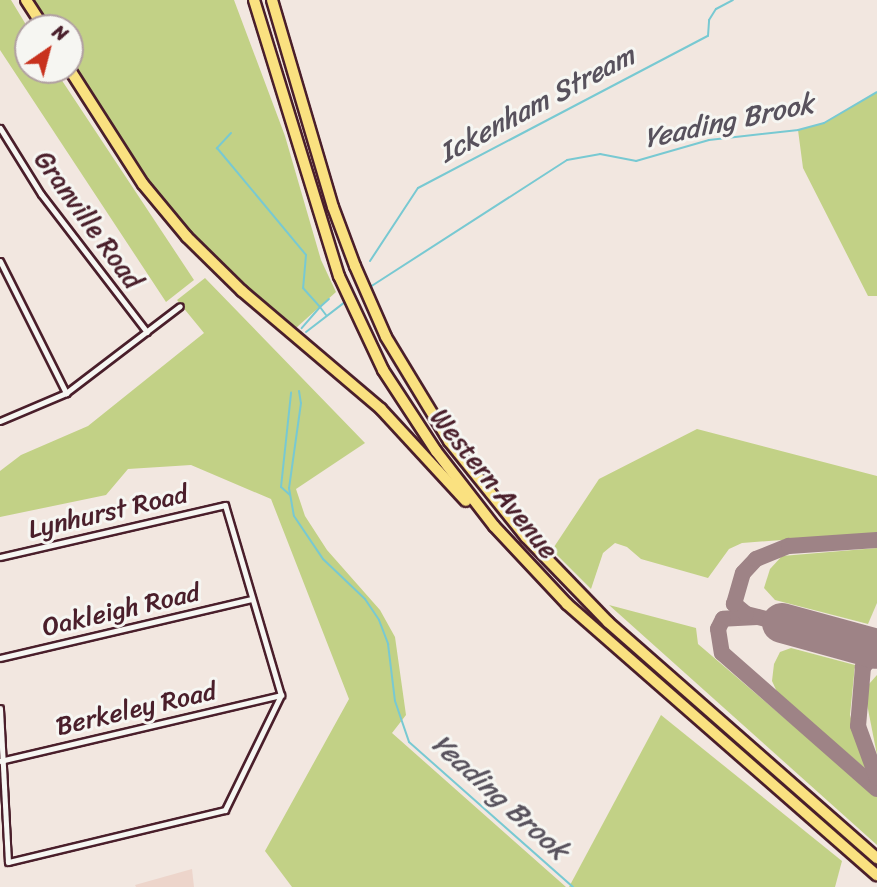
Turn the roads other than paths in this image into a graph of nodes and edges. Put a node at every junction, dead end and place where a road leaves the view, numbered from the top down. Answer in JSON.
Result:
{"nodes":[{"id":1,"x":254,"y":0,"type":"edge"},
{"id":2,"x":274,"y":0,"type":"edge"},
{"id":3,"x":79,"y":84,"type":"edge"},
{"id":4,"x":0,"y":128,"type":"edge"},
{"id":5,"x":0,"y":261,"type":"edge"},
{"id":6,"x":180,"y":306,"type":"dead end"},
{"id":7,"x":147,"y":332,"type":"junction"},
{"id":8,"x":66,"y":393,"type":"junction"},
{"id":9,"x":0,"y":421,"type":"edge"},
{"id":10,"x":0,"y":557,"type":"edge"},
{"id":11,"x":540,"y":576,"type":"junction"},
{"id":12,"x":251,"y":599,"type":"junction"},
{"id":13,"x":0,"y":658,"type":"edge"},
{"id":14,"x":281,"y":695,"type":"junction"},
{"id":15,"x":0,"y":708,"type":"edge"},
{"id":16,"x":1,"y":761,"type":"edge"},
{"id":17,"x":877,"y":858,"type":"edge"},
{"id":18,"x":877,"y":875,"type":"edge"}],
"edges":[{"from":1,"to":11,"type":"highway","name":"Western Avenue"},
{"from":2,"to":17,"type":"highway","name":"Western Avenue"},
{"from":3,"to":11,"type":"highway"},
{"from":4,"to":7,"type":"street","name":"Granville Road"},
{"from":5,"to":8,"type":"street"},
{"from":6,"to":7,"type":"street"},
{"from":7,"to":8,"type":"street"},
{"from":8,"to":9,"type":"street"},
{"from":10,"to":12,"type":"street","name":"Lynhurst Road"},
{"from":11,"to":18,"type":"highway","name":"Western Avenue"},
{"from":12,"to":13,"type":"street","name":"Oakleigh Road"},
{"from":12,"to":14,"type":"street"},
{"from":14,"to":16,"type":"street","name":"Berkeley Road"},
{"from":14,"to":16,"type":"street"},
{"from":15,"to":16,"type":"street"}]}
